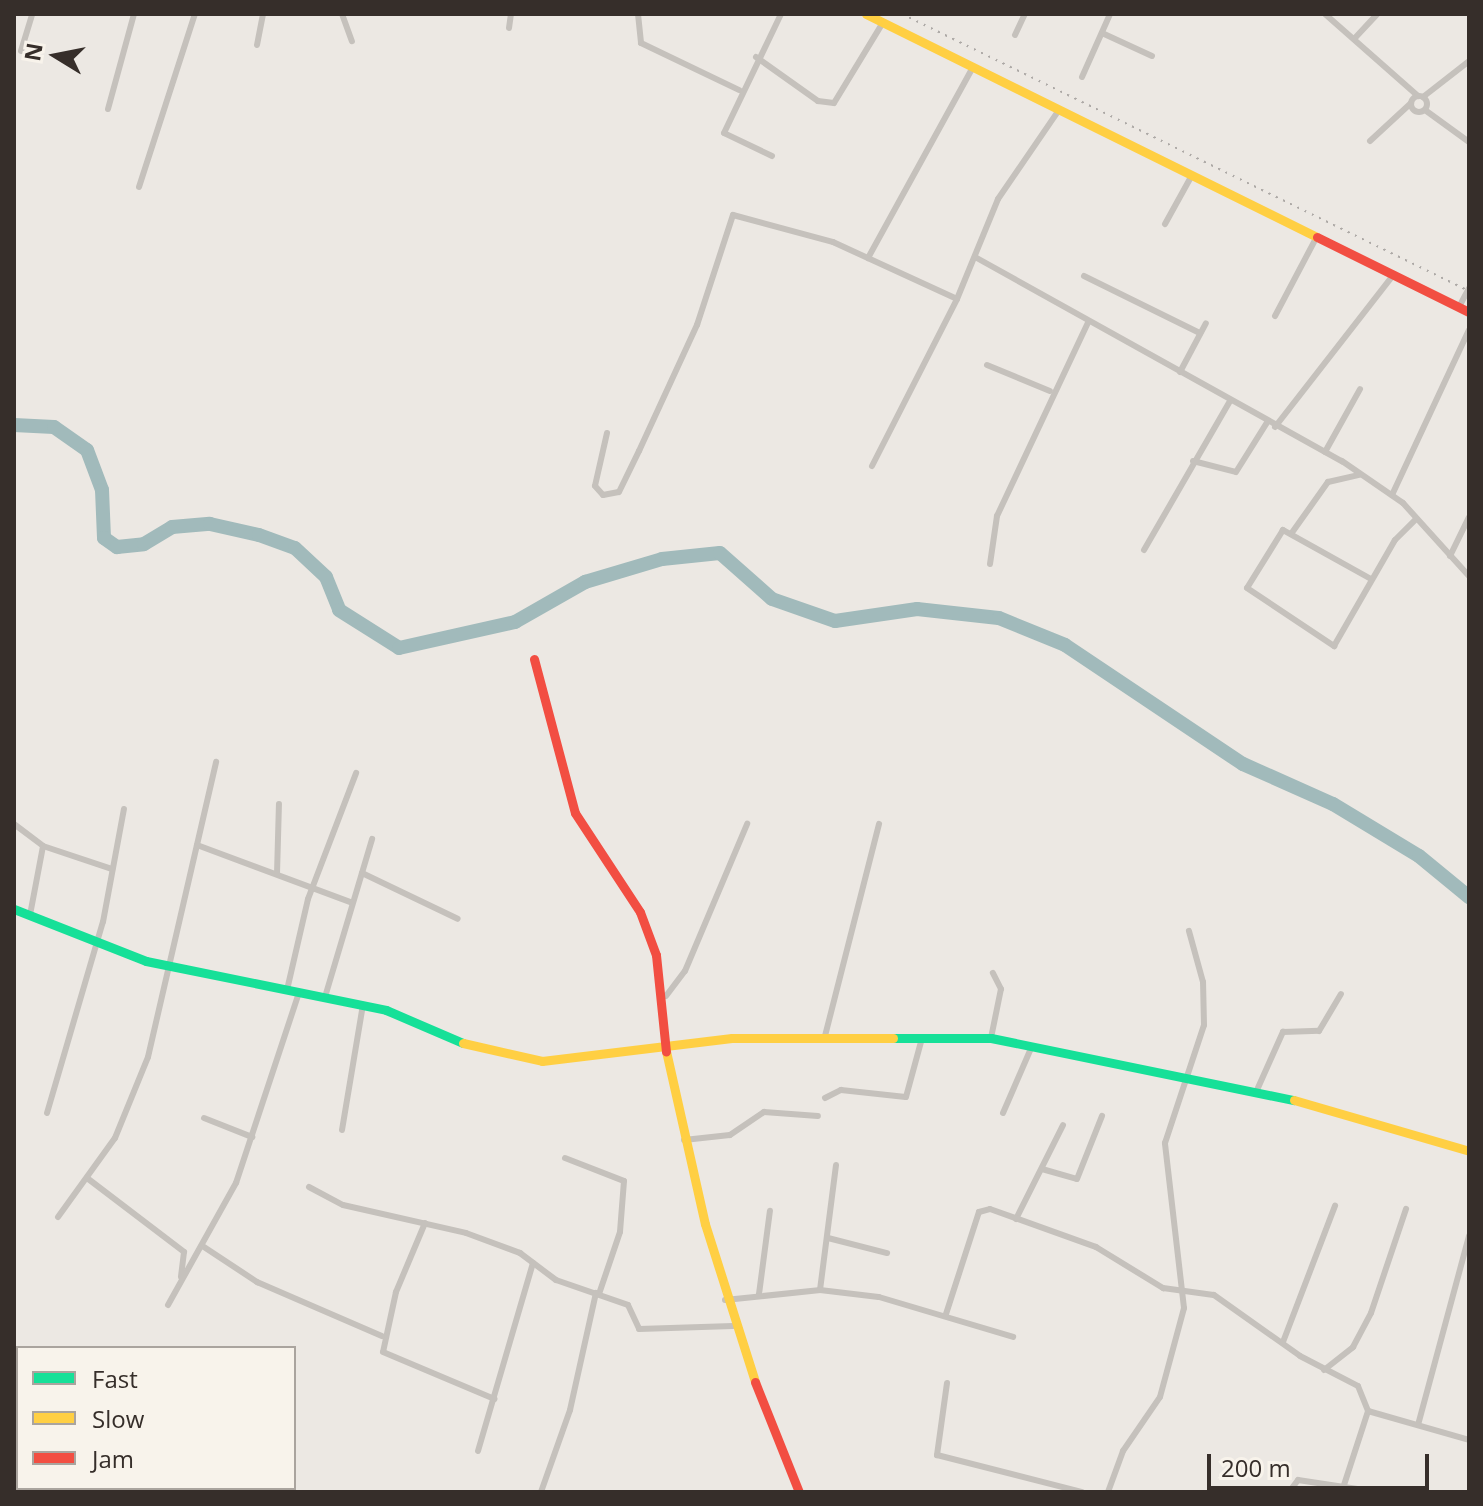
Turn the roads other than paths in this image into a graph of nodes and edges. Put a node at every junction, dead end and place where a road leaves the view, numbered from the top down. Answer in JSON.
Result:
{"nodes":[{"id":1,"x":32,"y":14,"type":"edge"},
{"id":2,"x":134,"y":14,"type":"edge"},
{"id":3,"x":195,"y":14,"type":"edge"},
{"id":4,"x":263,"y":14,"type":"edge"},
{"id":5,"x":342,"y":14,"type":"edge"},
{"id":6,"x":511,"y":14,"type":"edge"},
{"id":7,"x":638,"y":14,"type":"edge"},
{"id":8,"x":781,"y":14,"type":"edge"},
{"id":9,"x":866,"y":14,"type":"edge"},
{"id":10,"x":1025,"y":14,"type":"edge"},
{"id":11,"x":1110,"y":14,"type":"edge"},
{"id":12,"x":1325,"y":14,"type":"edge"},
{"id":13,"x":1377,"y":14,"type":"edge"},
{"id":14,"x":882,"y":24,"type":"junction"},
{"id":15,"x":509,"y":28,"type":"dead end"},
{"id":16,"x":1102,"y":33,"type":"junction"},
{"id":17,"x":1015,"y":35,"type":"dead end"},
{"id":18,"x":1354,"y":39,"type":"junction"},
{"id":19,"x":352,"y":41,"type":"dead end"},
{"id":20,"x":257,"y":45,"type":"dead end"},
{"id":21,"x":21,"y":51,"type":"dead end"},
{"id":22,"x":1152,"y":56,"type":"dead end"},
{"id":23,"x":756,"y":57,"type":"junction"},
{"id":24,"x":1469,"y":61,"type":"edge"},
{"id":25,"x":973,"y":67,"type":"junction"},
{"id":26,"x":1082,"y":77,"type":"dead end"},
{"id":27,"x":739,"y":90,"type":"junction"},
{"id":28,"x":1421,"y":97,"type":"junction"},
{"id":29,"x":1411,"y":103,"type":"junction"},
{"id":30,"x":108,"y":109,"type":"dead end"},
{"id":31,"x":1059,"y":110,"type":"junction"},
{"id":32,"x":1425,"y":110,"type":"junction"},
{"id":33,"x":1370,"y":141,"type":"dead end"},
{"id":34,"x":1469,"y":142,"type":"edge"},
{"id":35,"x":772,"y":156,"type":"dead end"},
{"id":36,"x":1192,"y":174,"type":"junction"},
{"id":37,"x":139,"y":187,"type":"dead end"},
{"id":38,"x":1165,"y":224,"type":"dead end"},
{"id":39,"x":1315,"y":240,"type":"junction"},
{"id":40,"x":975,"y":257,"type":"junction"},
{"id":41,"x":868,"y":258,"type":"junction"},
{"id":42,"x":1394,"y":274,"type":"junction"},
{"id":43,"x":1084,"y":276,"type":"dead end"},
{"id":44,"x":1469,"y":288,"type":"edge"},
{"id":45,"x":957,"y":299,"type":"junction"},
{"id":46,"x":1459,"y":307,"type":"junction"},
{"id":47,"x":1469,"y":312,"type":"edge"},
{"id":48,"x":1275,"y":316,"type":"dead end"},
{"id":49,"x":1088,"y":323,"type":"junction"},
{"id":50,"x":1206,"y":323,"type":"dead end"},
{"id":51,"x":1469,"y":330,"type":"edge"},
{"id":52,"x":1200,"y":333,"type":"junction"},
{"id":53,"x":987,"y":365,"type":"dead end"},
{"id":54,"x":1180,"y":372,"type":"junction"},
{"id":55,"x":1360,"y":389,"type":"dead end"},
{"id":56,"x":1050,"y":391,"type":"junction"},
{"id":57,"x":1230,"y":401,"type":"junction"},
{"id":58,"x":1268,"y":421,"type":"junction"},
{"id":59,"x":1275,"y":427,"type":"junction"},
{"id":60,"x":607,"y":433,"type":"dead end"},
{"id":61,"x":1325,"y":452,"type":"junction"},
{"id":62,"x":1193,"y":461,"type":"junction"},
{"id":63,"x":872,"y":466,"type":"dead end"},
{"id":64,"x":1359,"y":475,"type":"junction"},
{"id":65,"x":1392,"y":495,"type":"junction"},
{"id":66,"x":1469,"y":517,"type":"edge"},
{"id":67,"x":1416,"y":519,"type":"junction"},
{"id":68,"x":1291,"y":534,"type":"junction"},
{"id":69,"x":1144,"y":550,"type":"dead end"},
{"id":70,"x":1450,"y":556,"type":"junction"},
{"id":71,"x":990,"y":564,"type":"dead end"},
{"id":72,"x":1469,"y":576,"type":"edge"},
{"id":73,"x":1371,"y":579,"type":"junction"},
{"id":74,"x":534,"y":659,"type":"dead end"},
{"id":75,"x":216,"y":762,"type":"dead end"},
{"id":76,"x":356,"y":773,"type":"dead end"},
{"id":77,"x":279,"y":804,"type":"dead end"},
{"id":78,"x":124,"y":809,"type":"dead end"},
{"id":79,"x":14,"y":824,"type":"edge"},
{"id":80,"x":747,"y":824,"type":"dead end"},
{"id":81,"x":879,"y":824,"type":"dead end"},
{"id":82,"x":372,"y":839,"type":"dead end"},
{"id":83,"x":197,"y":845,"type":"junction"},
{"id":84,"x":43,"y":846,"type":"junction"},
{"id":85,"x":112,"y":869,"type":"junction"},
{"id":86,"x":362,"y":873,"type":"junction"},
{"id":87,"x":277,"y":874,"type":"junction"},
{"id":88,"x":311,"y":891,"type":"junction"},
{"id":89,"x":350,"y":902,"type":"junction"},
{"id":90,"x":14,"y":909,"type":"edge"},
{"id":91,"x":30,"y":915,"type":"junction"},
{"id":92,"x":458,"y":919,"type":"dead end"},
{"id":93,"x":1189,"y":931,"type":"dead end"},
{"id":94,"x":95,"y":942,"type":"junction"},
{"id":95,"x":172,"y":967,"type":"junction"},
{"id":96,"x":993,"y":973,"type":"dead end"},
{"id":97,"x":287,"y":991,"type":"junction"},
{"id":98,"x":299,"y":993,"type":"junction"},
{"id":99,"x":1341,"y":994,"type":"dead end"},
{"id":100,"x":666,"y":996,"type":"junction"},
{"id":101,"x":325,"y":997,"type":"junction"},
{"id":102,"x":363,"y":1005,"type":"junction"},
{"id":103,"x":825,"y":1036,"type":"junction"},
{"id":104,"x":922,"y":1038,"type":"junction"},
{"id":105,"x":991,"y":1038,"type":"junction"},
{"id":106,"x":667,"y":1045,"type":"junction"},
{"id":107,"x":1032,"y":1046,"type":"junction"},
{"id":108,"x":1186,"y":1077,"type":"junction"},
{"id":109,"x":1257,"y":1090,"type":"junction"},
{"id":110,"x":825,"y":1098,"type":"dead end"},
{"id":111,"x":47,"y":1113,"type":"dead end"},
{"id":112,"x":1003,"y":1113,"type":"dead end"},
{"id":113,"x":818,"y":1116,"type":"dead end"},
{"id":114,"x":1102,"y":1116,"type":"dead end"},
{"id":115,"x":204,"y":1118,"type":"dead end"},
{"id":116,"x":1063,"y":1125,"type":"dead end"},
{"id":117,"x":342,"y":1130,"type":"dead end"},
{"id":118,"x":252,"y":1137,"type":"junction"},
{"id":119,"x":684,"y":1140,"type":"junction"},
{"id":120,"x":1469,"y":1151,"type":"edge"},
{"id":121,"x":565,"y":1158,"type":"dead end"},
{"id":122,"x":836,"y":1165,"type":"dead end"},
{"id":123,"x":1042,"y":1169,"type":"junction"},
{"id":124,"x":87,"y":1178,"type":"junction"},
{"id":125,"x":309,"y":1187,"type":"dead end"},
{"id":126,"x":1335,"y":1206,"type":"dead end"},
{"id":127,"x":1406,"y":1209,"type":"dead end"},
{"id":128,"x":770,"y":1211,"type":"dead end"},
{"id":129,"x":58,"y":1217,"type":"dead end"},
{"id":130,"x":1016,"y":1219,"type":"junction"},
{"id":131,"x":425,"y":1223,"type":"junction"},
{"id":132,"x":1469,"y":1236,"type":"edge"},
{"id":133,"x":828,"y":1238,"type":"junction"},
{"id":134,"x":204,"y":1247,"type":"junction"},
{"id":135,"x":887,"y":1253,"type":"dead end"},
{"id":136,"x":533,"y":1263,"type":"junction"},
{"id":137,"x":181,"y":1281,"type":"junction"},
{"id":138,"x":1182,"y":1289,"type":"junction"},
{"id":139,"x":820,"y":1290,"type":"junction"},
{"id":140,"x":597,"y":1294,"type":"junction"},
{"id":141,"x":759,"y":1294,"type":"junction"},
{"id":142,"x":725,"y":1300,"type":"junction"},
{"id":143,"x":168,"y":1305,"type":"dead end"},
{"id":144,"x":946,"y":1314,"type":"junction"},
{"id":145,"x":733,"y":1326,"type":"junction"},
{"id":146,"x":382,"y":1336,"type":"junction"},
{"id":147,"x":1013,"y":1337,"type":"dead end"},
{"id":148,"x":1283,"y":1342,"type":"junction"},
{"id":149,"x":1324,"y":1370,"type":"junction"},
{"id":150,"x":947,"y":1383,"type":"dead end"},
{"id":151,"x":494,"y":1399,"type":"junction"},
{"id":152,"x":1368,"y":1411,"type":"junction"},
{"id":153,"x":1418,"y":1425,"type":"junction"},
{"id":154,"x":1469,"y":1440,"type":"edge"},
{"id":155,"x":478,"y":1451,"type":"dead end"},
{"id":156,"x":1344,"y":1485,"type":"junction"},
{"id":157,"x":541,"y":1492,"type":"edge"},
{"id":158,"x":799,"y":1492,"type":"edge"},
{"id":159,"x":1082,"y":1492,"type":"edge"},
{"id":160,"x":1108,"y":1492,"type":"edge"},
{"id":161,"x":1289,"y":1492,"type":"edge"},
{"id":162,"x":1377,"y":1492,"type":"edge"}],
"edges":[{"from":1,"to":21,"type":"street"},
{"from":2,"to":30,"type":"street"},
{"from":3,"to":37,"type":"street"},
{"from":4,"to":20,"type":"street"},
{"from":5,"to":19,"type":"street"},
{"from":6,"to":15,"type":"street"},
{"from":7,"to":27,"type":"street"},
{"from":8,"to":23,"type":"street"},
{"from":9,"to":14,"type":"street"},
{"from":10,"to":17,"type":"street"},
{"from":11,"to":16,"type":"street"},
{"from":12,"to":18,"type":"street"},
{"from":13,"to":18,"type":"street"},
{"from":14,"to":23,"type":"street"},
{"from":14,"to":25,"type":"street"},
{"from":16,"to":22,"type":"street"},
{"from":16,"to":26,"type":"street"},
{"from":18,"to":28,"type":"street"},
{"from":23,"to":27,"type":"street"},
{"from":24,"to":28,"type":"street"},
{"from":25,"to":31,"type":"street"},
{"from":25,"to":41,"type":"street"},
{"from":27,"to":35,"type":"street"},
{"from":28,"to":29,"type":"street"},
{"from":28,"to":32,"type":"street"},
{"from":29,"to":32,"type":"street"},
{"from":29,"to":33,"type":"street"},
{"from":31,"to":36,"type":"street"},
{"from":31,"to":40,"type":"street"},
{"from":32,"to":34,"type":"street"},
{"from":36,"to":38,"type":"street"},
{"from":36,"to":39,"type":"street"},
{"from":39,"to":42,"type":"street"},
{"from":39,"to":48,"type":"street"},
{"from":40,"to":45,"type":"street"},
{"from":40,"to":49,"type":"street"},
{"from":41,"to":45,"type":"street"},
{"from":41,"to":60,"type":"street"},
{"from":42,"to":46,"type":"street"},
{"from":42,"to":59,"type":"street"},
{"from":43,"to":52,"type":"street"},
{"from":44,"to":46,"type":"street"},
{"from":45,"to":63,"type":"street"},
{"from":46,"to":47,"type":"street"},
{"from":49,"to":54,"type":"street"},
{"from":49,"to":56,"type":"street"},
{"from":50,"to":52,"type":"street"},
{"from":51,"to":65,"type":"street"},
{"from":52,"to":54,"type":"street"},
{"from":53,"to":56,"type":"street"},
{"from":54,"to":57,"type":"street"},
{"from":55,"to":61,"type":"street"},
{"from":56,"to":71,"type":"street"},
{"from":57,"to":58,"type":"street"},
{"from":57,"to":62,"type":"street"},
{"from":58,"to":59,"type":"street"},
{"from":58,"to":62,"type":"street"},
{"from":59,"to":61,"type":"street"},
{"from":61,"to":64,"type":"street"},
{"from":62,"to":69,"type":"street"},
{"from":64,"to":65,"type":"street"},
{"from":64,"to":68,"type":"street"},
{"from":65,"to":67,"type":"street"},
{"from":66,"to":70,"type":"street"},
{"from":67,"to":70,"type":"street"},
{"from":67,"to":73,"type":"street"},
{"from":68,"to":73,"type":"street"},
{"from":68,"to":73,"type":"street"},
{"from":70,"to":72,"type":"street"},
{"from":74,"to":100,"type":"street"},
{"from":75,"to":83,"type":"street"},
{"from":76,"to":88,"type":"street"},
{"from":77,"to":87,"type":"street"},
{"from":78,"to":85,"type":"street"},
{"from":79,"to":84,"type":"street"},
{"from":80,"to":100,"type":"street"},
{"from":81,"to":103,"type":"street"},
{"from":82,"to":86,"type":"street"},
{"from":83,"to":87,"type":"street"},
{"from":83,"to":95,"type":"street"},
{"from":84,"to":85,"type":"street"},
{"from":84,"to":91,"type":"street"},
{"from":85,"to":94,"type":"street"},
{"from":86,"to":89,"type":"street"},
{"from":86,"to":92,"type":"street"},
{"from":87,"to":88,"type":"street"},
{"from":88,"to":89,"type":"street"},
{"from":88,"to":97,"type":"street"},
{"from":89,"to":101,"type":"street"},
{"from":90,"to":91,"type":"street"},
{"from":91,"to":94,"type":"street"},
{"from":93,"to":108,"type":"street"},
{"from":94,"to":95,"type":"street"},
{"from":94,"to":111,"type":"street"},
{"from":95,"to":97,"type":"street"},
{"from":95,"to":124,"type":"street"},
{"from":96,"to":105,"type":"street"},
{"from":97,"to":98,"type":"street"},
{"from":98,"to":101,"type":"street"},
{"from":98,"to":118,"type":"street"},
{"from":99,"to":109,"type":"street"},
{"from":100,"to":106,"type":"street"},
{"from":101,"to":102,"type":"street"},
{"from":102,"to":106,"type":"street"},
{"from":102,"to":117,"type":"street"},
{"from":103,"to":104,"type":"street"},
{"from":103,"to":106,"type":"street"},
{"from":104,"to":105,"type":"street"},
{"from":104,"to":110,"type":"street"},
{"from":105,"to":107,"type":"street"},
{"from":106,"to":119,"type":"street"},
{"from":107,"to":108,"type":"street"},
{"from":107,"to":112,"type":"street"},
{"from":108,"to":109,"type":"street"},
{"from":108,"to":138,"type":"street"},
{"from":109,"to":120,"type":"street"},
{"from":113,"to":119,"type":"street"},
{"from":114,"to":123,"type":"street"},
{"from":115,"to":118,"type":"street"},
{"from":116,"to":123,"type":"street"},
{"from":118,"to":134,"type":"street"},
{"from":119,"to":142,"type":"street"},
{"from":121,"to":140,"type":"street"},
{"from":122,"to":133,"type":"street"},
{"from":123,"to":130,"type":"street"},
{"from":124,"to":129,"type":"street"},
{"from":124,"to":137,"type":"street"},
{"from":125,"to":131,"type":"street"},
{"from":126,"to":148,"type":"street"},
{"from":127,"to":149,"type":"street"},
{"from":128,"to":141,"type":"street"},
{"from":130,"to":138,"type":"street"},
{"from":130,"to":144,"type":"street"},
{"from":131,"to":136,"type":"street"},
{"from":131,"to":146,"type":"street"},
{"from":132,"to":153,"type":"street"},
{"from":133,"to":135,"type":"street"},
{"from":133,"to":139,"type":"street"},
{"from":134,"to":137,"type":"street"},
{"from":134,"to":146,"type":"street"},
{"from":136,"to":140,"type":"street"},
{"from":136,"to":151,"type":"street"},
{"from":137,"to":143,"type":"street"},
{"from":138,"to":148,"type":"street"},
{"from":138,"to":160,"type":"street"},
{"from":139,"to":141,"type":"street"},
{"from":139,"to":144,"type":"street"},
{"from":140,"to":145,"type":"street"},
{"from":140,"to":157,"type":"street"},
{"from":141,"to":142,"type":"street"},
{"from":142,"to":145,"type":"street"},
{"from":144,"to":147,"type":"street"},
{"from":145,"to":158,"type":"street"},
{"from":146,"to":151,"type":"street"},
{"from":148,"to":149,"type":"street"},
{"from":149,"to":152,"type":"street"},
{"from":150,"to":159,"type":"street"},
{"from":151,"to":155,"type":"street"},
{"from":152,"to":153,"type":"street"},
{"from":152,"to":156,"type":"street"},
{"from":153,"to":154,"type":"street"},
{"from":156,"to":161,"type":"street"},
{"from":156,"to":162,"type":"street"}]}
